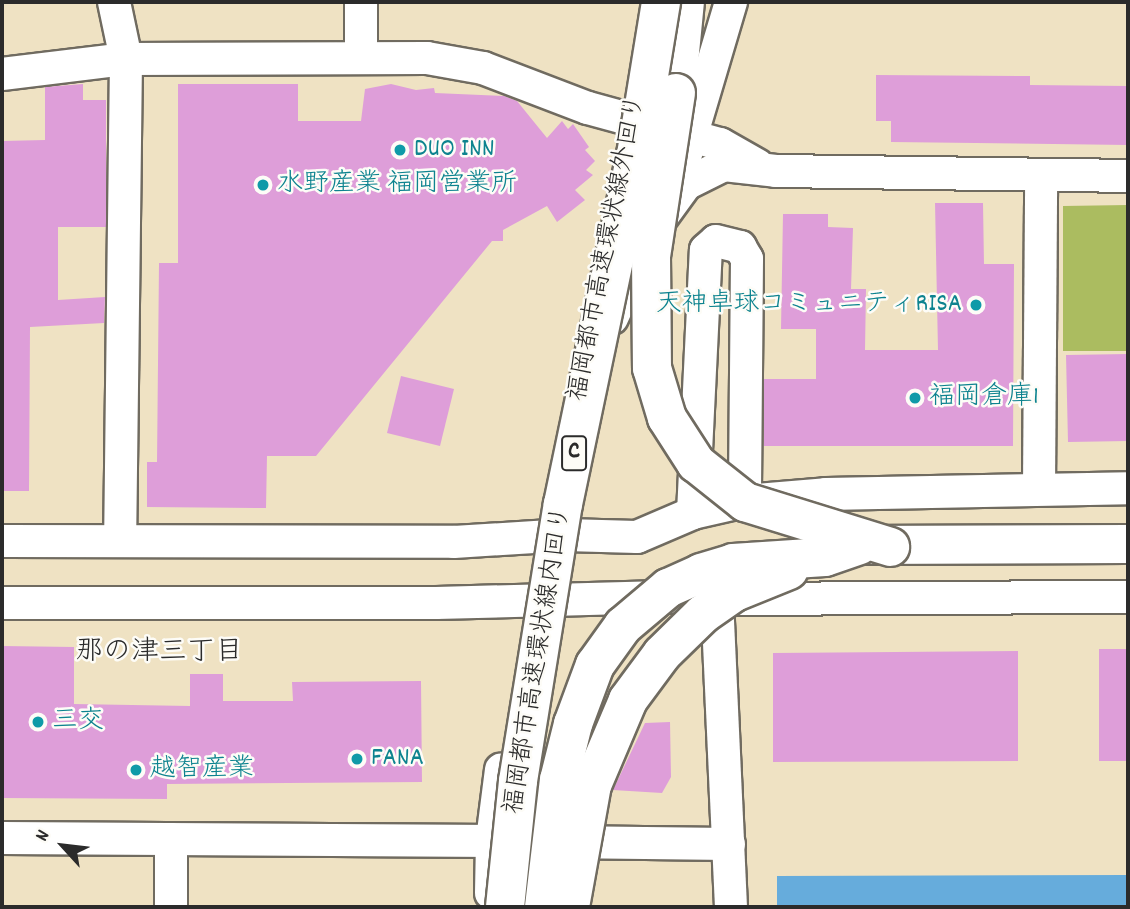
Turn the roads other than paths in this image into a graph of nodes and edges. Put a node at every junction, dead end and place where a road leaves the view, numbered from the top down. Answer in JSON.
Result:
{"nodes":[{"id":1,"x":114,"y":2,"type":"edge"},
{"id":2,"x":361,"y":2,"type":"edge"},
{"id":3,"x":652,"y":2,"type":"edge"},
{"id":4,"x":661,"y":2,"type":"edge"},
{"id":5,"x":685,"y":2,"type":"edge"},
{"id":6,"x":731,"y":2,"type":"edge"},
{"id":7,"x":361,"y":56,"type":"junction"},
{"id":8,"x":126,"y":59,"type":"junction"},
{"id":9,"x":2,"y":74,"type":"edge"},
{"id":10,"x":694,"y":136,"type":"junction"},
{"id":11,"x":775,"y":172,"type":"junction"},
{"id":12,"x":1041,"y":177,"type":"junction"},
{"id":13,"x":1128,"y":177,"type":"edge"},
{"id":14,"x":651,"y":232,"type":"junction"},
{"id":15,"x":1039,"y":488,"type":"junction"},
{"id":16,"x":1128,"y":488,"type":"edge"},
{"id":17,"x":745,"y":501,"type":"junction"},
{"id":18,"x":693,"y":513,"type":"junction"},
{"id":19,"x":566,"y":535,"type":"junction"},
{"id":20,"x":2,"y":541,"type":"edge"},
{"id":21,"x":120,"y":541,"type":"junction"},
{"id":22,"x":1128,"y":543,"type":"edge"},
{"id":23,"x":874,"y":546,"type":"junction"},
{"id":24,"x":1128,"y":597,"type":"edge"},
{"id":25,"x":547,"y":598,"type":"junction"},
{"id":26,"x":717,"y":599,"type":"junction"},
{"id":27,"x":2,"y":603,"type":"edge"},
{"id":28,"x":2,"y":838,"type":"edge"},
{"id":29,"x":171,"y":839,"type":"junction"},
{"id":30,"x":492,"y":841,"type":"junction"},
{"id":31,"x":729,"y":844,"type":"junction"},
{"id":32,"x":171,"y":907,"type":"edge"},
{"id":33,"x":492,"y":907,"type":"edge"},
{"id":34,"x":505,"y":907,"type":"edge"},
{"id":35,"x":544,"y":907,"type":"edge"},
{"id":36,"x":570,"y":907,"type":"edge"},
{"id":37,"x":731,"y":907,"type":"edge"}],
"edges":[{"from":1,"to":8,"type":"street"},
{"from":2,"to":7,"type":"street"},
{"from":3,"to":33,"type":"highway","name":"福岡都市高速環状線外回り"},
{"from":4,"to":34,"type":"highway","name":"福岡都市高速環状線内回り","number":"C","bridge":true},
{"from":5,"to":23,"type":"highway","bridge":true},
{"from":6,"to":10,"type":"street"},
{"from":7,"to":8,"type":"street"},
{"from":7,"to":10,"type":"street"},
{"from":8,"to":9,"type":"street"},
{"from":8,"to":21,"type":"street"},
{"from":10,"to":11,"type":"street"},
{"from":10,"to":14,"type":"street"},
{"from":11,"to":12,"type":"street"},
{"from":11,"to":14,"type":"street"},
{"from":12,"to":13,"type":"street"},
{"from":12,"to":15,"type":"street"},
{"from":14,"to":19,"type":"street"},
{"from":15,"to":16,"type":"street"},
{"from":15,"to":17,"type":"street"},
{"from":17,"to":18,"type":"street"},
{"from":17,"to":18,"type":"street"},
{"from":18,"to":19,"type":"street"},
{"from":19,"to":21,"type":"street"},
{"from":19,"to":25,"type":"street"},
{"from":20,"to":21,"type":"street"},
{"from":22,"to":23,"type":"highway"},
{"from":23,"to":35,"type":"highway","bridge":true},
{"from":23,"to":36,"type":"highway","bridge":true},
{"from":24,"to":26,"type":"street"},
{"from":25,"to":26,"type":"street"},
{"from":25,"to":27,"type":"street"},
{"from":25,"to":30,"type":"street"},
{"from":26,"to":31,"type":"street"},
{"from":28,"to":29,"type":"street"},
{"from":29,"to":30,"type":"street"},
{"from":29,"to":32,"type":"street"},
{"from":30,"to":31,"type":"street"},
{"from":30,"to":33,"type":"street"},
{"from":31,"to":37,"type":"street"}]}
